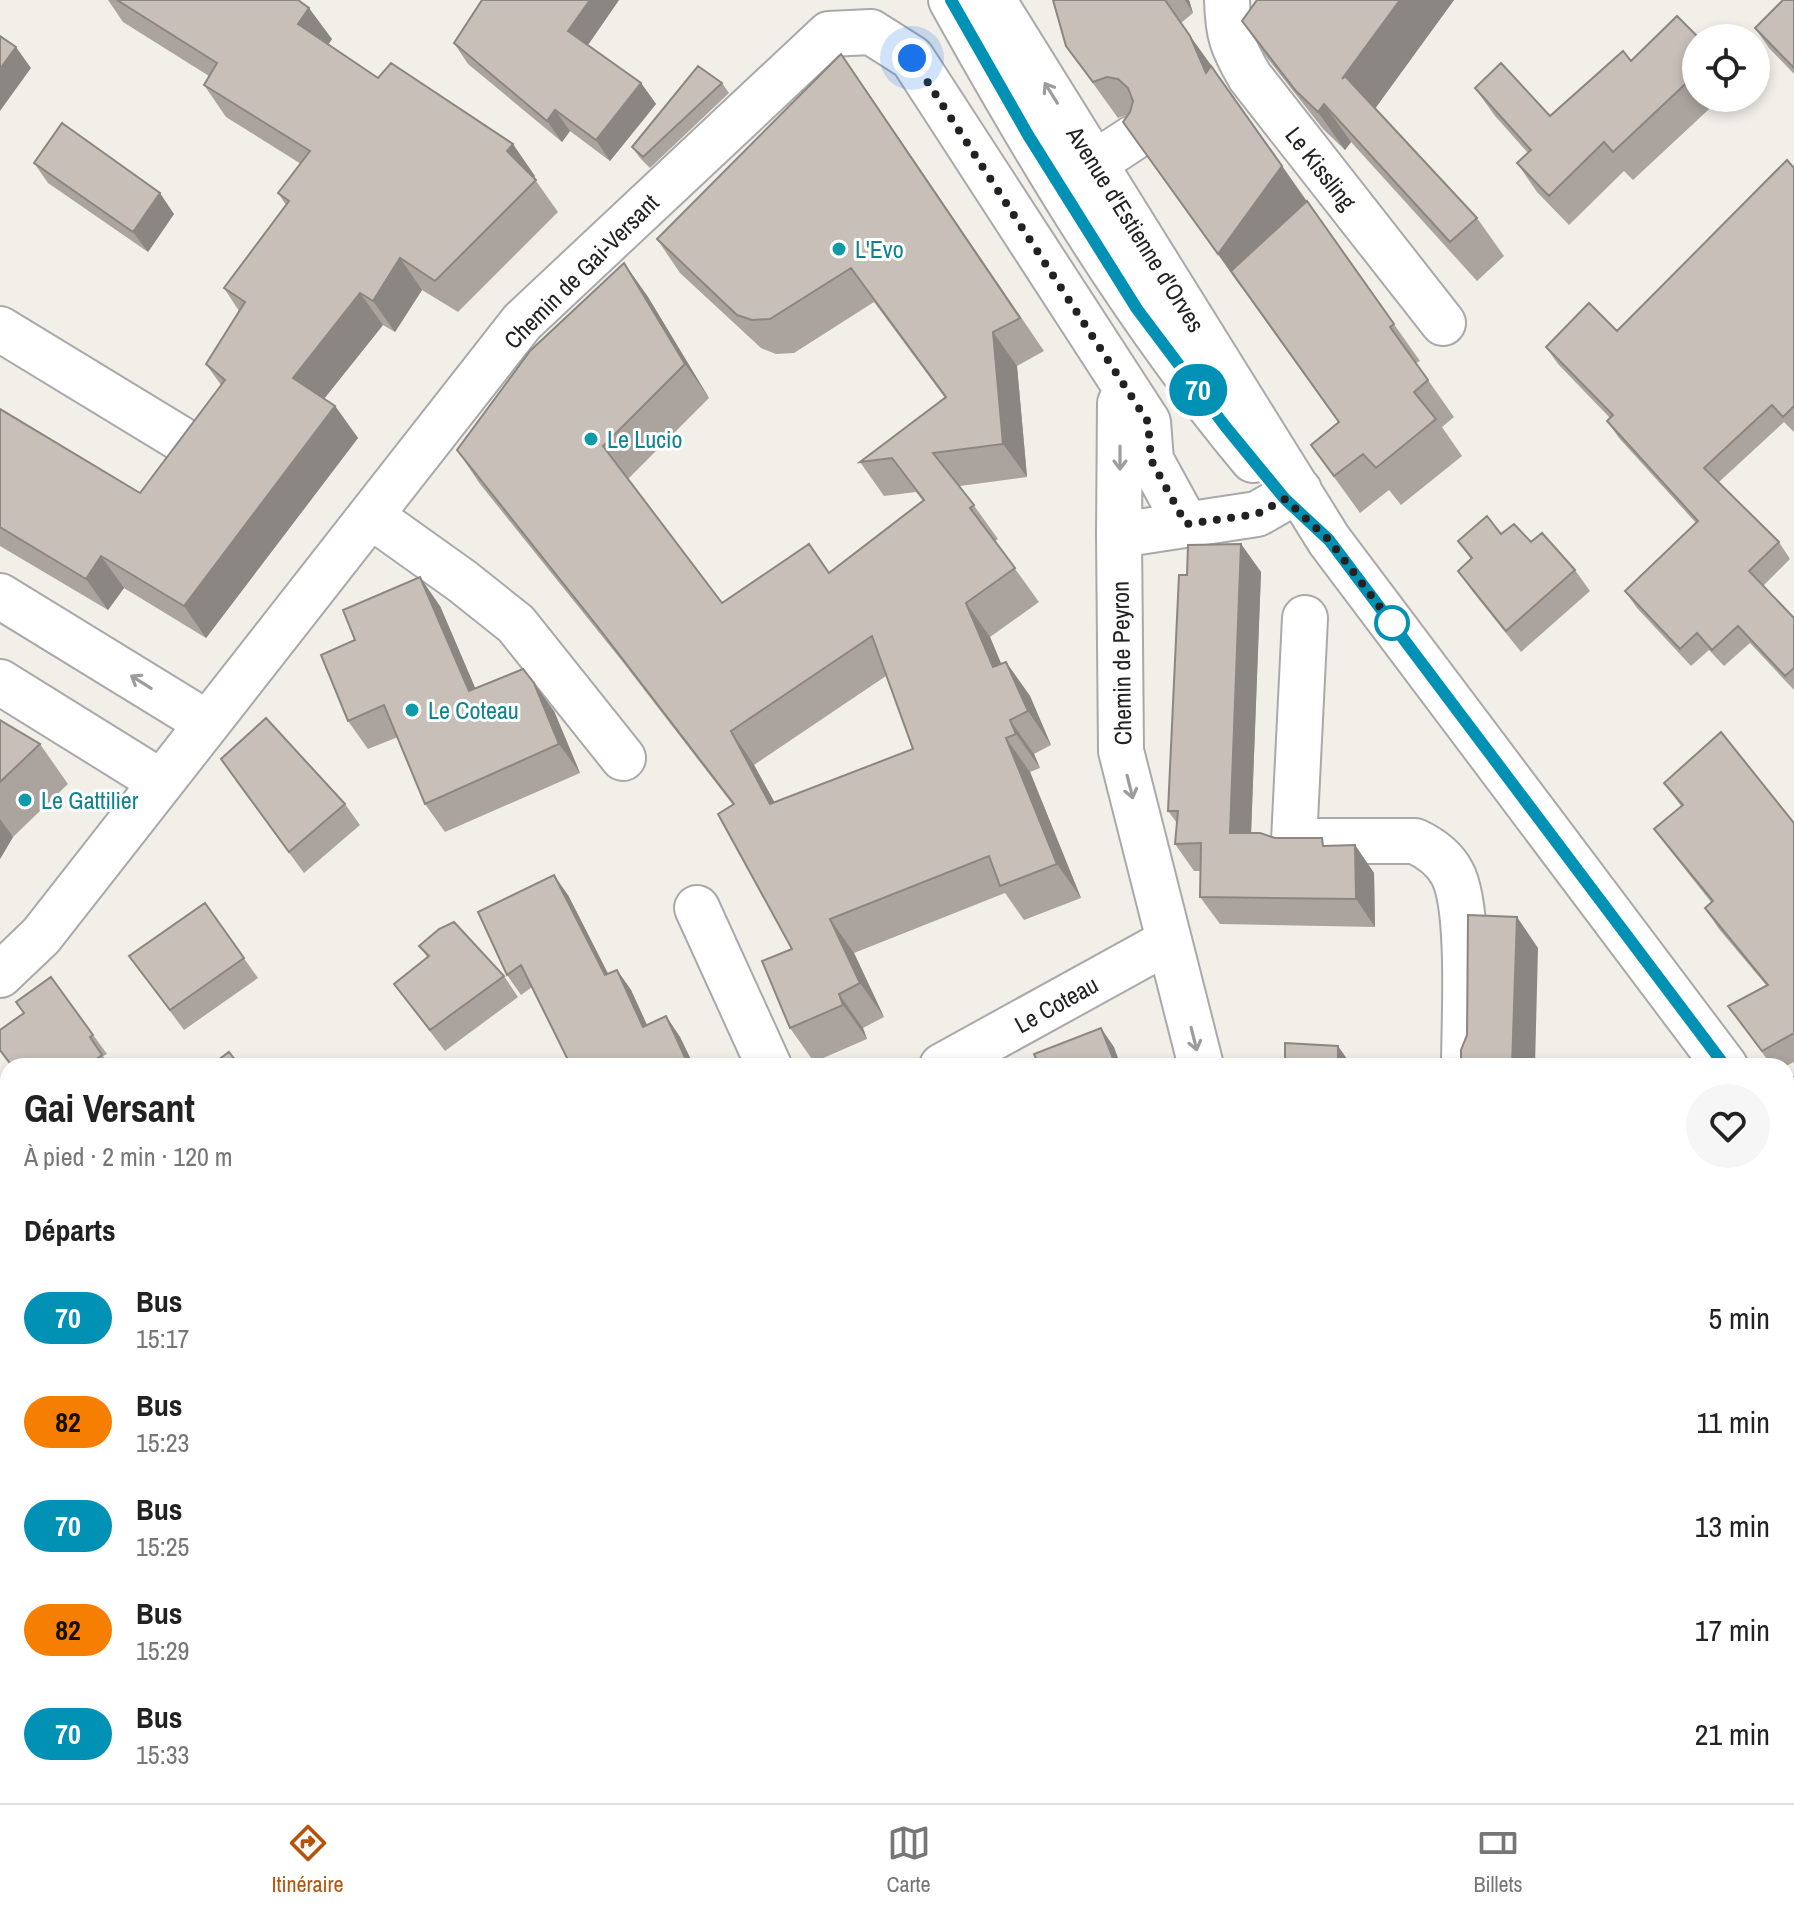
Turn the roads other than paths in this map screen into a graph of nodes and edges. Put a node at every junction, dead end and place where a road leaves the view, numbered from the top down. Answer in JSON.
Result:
{"nodes":[{"id":1,"x":1227,"y":0,"type":"edge"},
{"id":2,"x":983,"y":7,"type":"edge"},
{"id":3,"x":1133,"y":138,"type":"edge"},
{"id":4,"x":1095,"y":163,"type":"junction"},
{"id":5,"x":1443,"y":323,"type":"dead end"},
{"id":6,"x":0,"y":329,"type":"edge"},
{"id":7,"x":1120,"y":380,"type":"junction"},
{"id":8,"x":184,"y":441,"type":"edge"},
{"id":9,"x":1292,"y":494,"type":"junction"},
{"id":10,"x":371,"y":516,"type":"junction"},
{"id":11,"x":1186,"y":524,"type":"junction"},
{"id":12,"x":1119,"y":535,"type":"junction"},
{"id":13,"x":0,"y":596,"type":"edge"},
{"id":14,"x":1305,"y":618,"type":"dead end"},
{"id":15,"x":0,"y":682,"type":"edge"},
{"id":16,"x":207,"y":723,"type":"junction"},
{"id":17,"x":623,"y":758,"type":"dead end"},
{"id":18,"x":161,"y":782,"type":"junction"},
{"id":19,"x":697,"y":908,"type":"dead end"},
{"id":20,"x":1169,"y":941,"type":"junction"},
{"id":21,"x":0,"y":975,"type":"edge"},
{"id":22,"x":765,"y":1058,"type":"edge"},
{"id":23,"x":957,"y":1058,"type":"edge"},
{"id":24,"x":1199,"y":1058,"type":"edge"},
{"id":25,"x":1464,"y":1058,"type":"edge"},
{"id":26,"x":1719,"y":1058,"type":"edge"}],
"edges":[{"from":1,"to":5,"type":"street","name":"Le Kissling"},
{"from":4,"to":2,"type":"street","name":"Avenue d'Estienne d'Orves","one_way":true},
{"from":2,"to":9,"type":"street","name":"Avenue d'Estienne d'Orves"},
{"from":3,"to":4,"type":"street"},
{"from":4,"to":9,"type":"street","name":"Avenue d'Estienne d'Orves"},
{"from":6,"to":8,"type":"street"},
{"from":7,"to":10,"type":"street","name":"Chemin de Gai-Versant"},
{"from":7,"to":11,"type":"street","name":"Chemin de Gai-Versant"},
{"from":7,"to":12,"type":"street","one_way":true},
{"from":9,"to":11,"type":"street"},
{"from":9,"to":26,"type":"street","name":"Avenue d'Estienne d'Orves"},
{"from":10,"to":16,"type":"street","name":"Chemin de Gai-Versant"},
{"from":10,"to":17,"type":"street"},
{"from":11,"to":12,"type":"street"},
{"from":12,"to":20,"type":"street","name":"Chemin de Peyron","one_way":true},
{"from":16,"to":13,"type":"street","one_way":true},
{"from":14,"to":25,"type":"street"},
{"from":15,"to":18,"type":"street"},
{"from":16,"to":18,"type":"street","name":"Chemin de Gai-Versant"},
{"from":18,"to":21,"type":"street","name":"Chemin de Gai-Versant"},
{"from":19,"to":22,"type":"street"},
{"from":20,"to":23,"type":"street","name":"Le Coteau"},
{"from":20,"to":24,"type":"street","name":"Chemin de Peyron","one_way":true}]}
